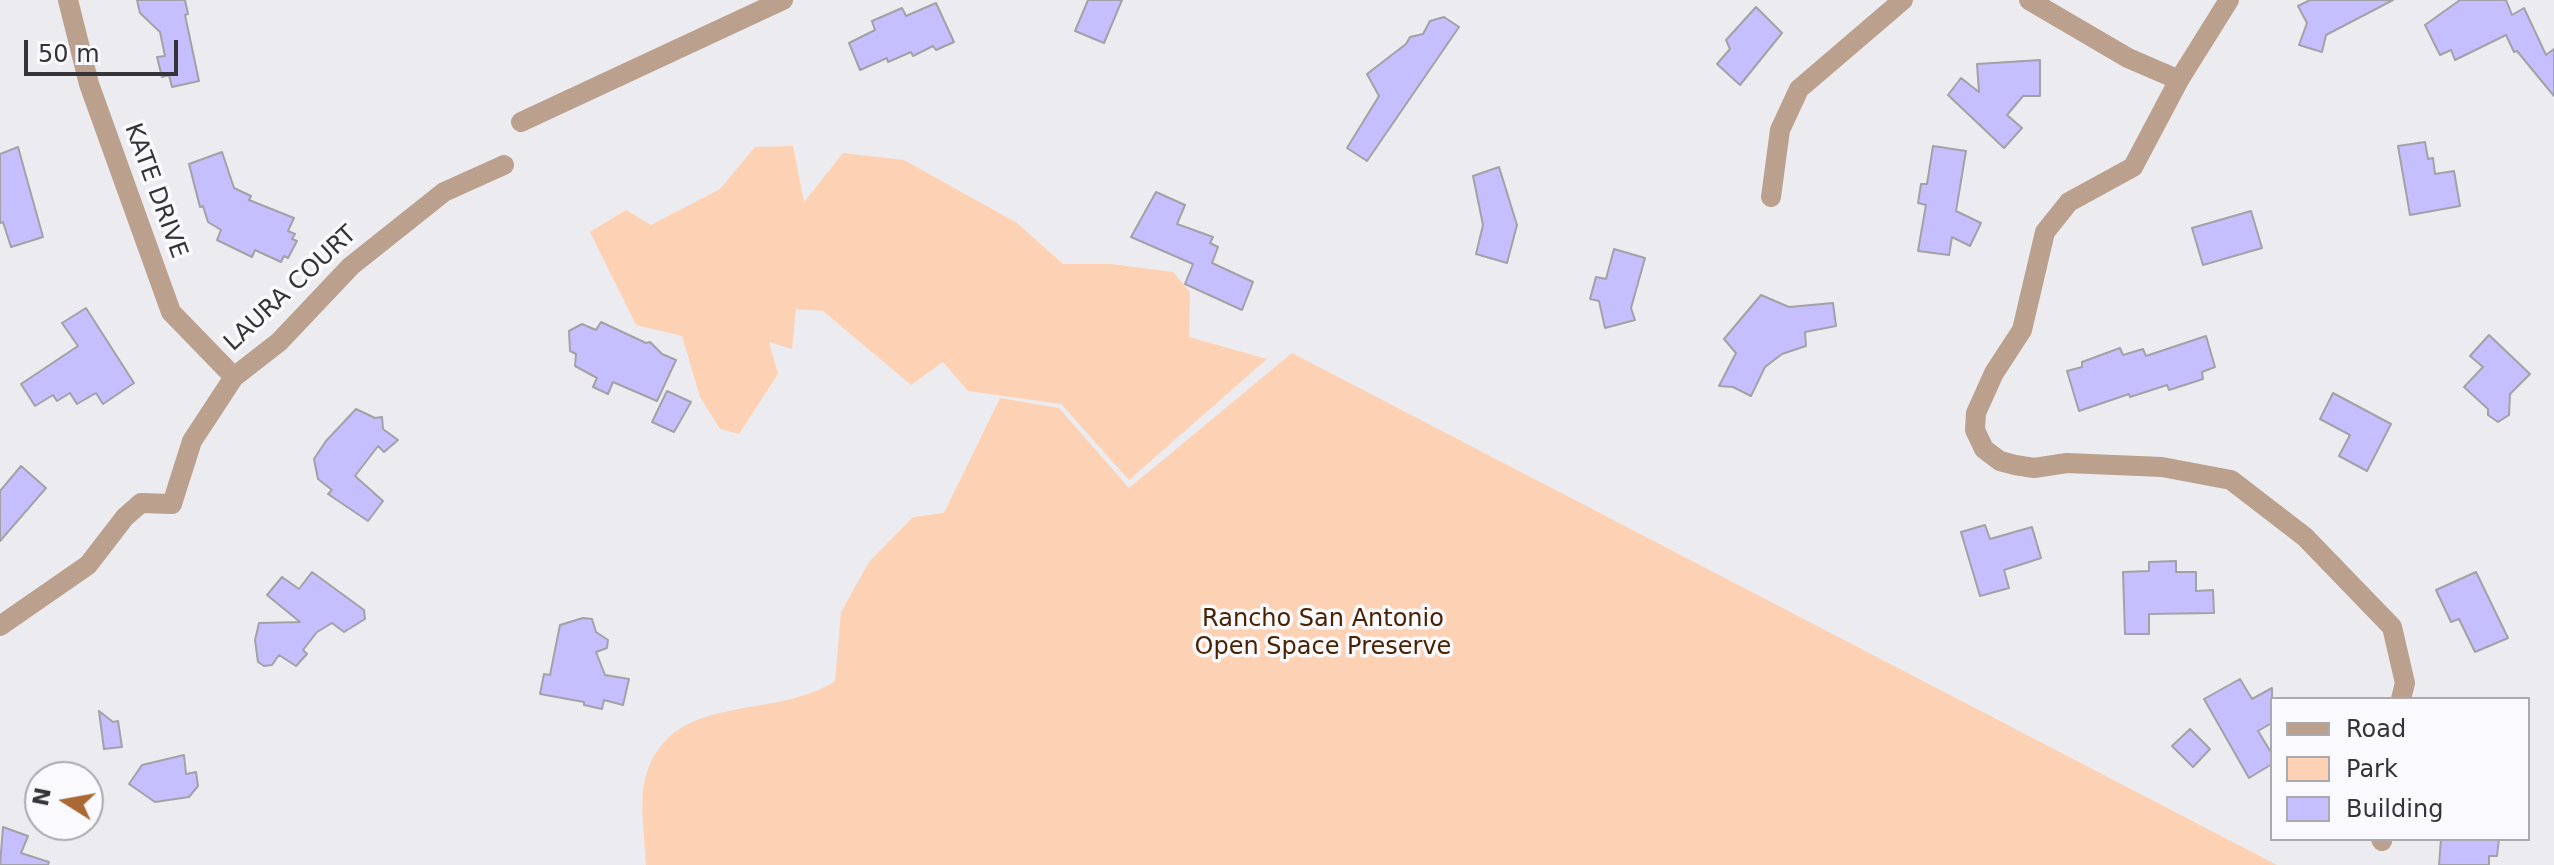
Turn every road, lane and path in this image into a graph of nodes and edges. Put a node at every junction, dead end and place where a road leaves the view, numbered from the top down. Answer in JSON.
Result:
{"nodes":[{"id":1,"x":68,"y":0,"type":"edge"},
{"id":2,"x":783,"y":0,"type":"edge"},
{"id":3,"x":1903,"y":0,"type":"edge"},
{"id":4,"x":2029,"y":0,"type":"edge"},
{"id":5,"x":2229,"y":0,"type":"edge"},
{"id":6,"x":2179,"y":80,"type":"junction"},
{"id":7,"x":521,"y":122,"type":"dead end"},
{"id":8,"x":504,"y":165,"type":"dead end"},
{"id":9,"x":1771,"y":197,"type":"dead end"},
{"id":10,"x":234,"y":377,"type":"junction"},
{"id":11,"x":0,"y":626,"type":"edge"},
{"id":12,"x":2402,"y":697,"type":"edge"}],
"edges":[{"from":1,"to":10,"type":"street","name":"KATE DRIVE"},
{"from":2,"to":7,"type":"street"},
{"from":3,"to":9,"type":"street"},
{"from":4,"to":6,"type":"street"},
{"from":5,"to":6,"type":"street"},
{"from":6,"to":12,"type":"street"},
{"from":8,"to":10,"type":"street","name":"LAURA COURT"},
{"from":10,"to":11,"type":"street","name":"LAURA COURT"}]}
